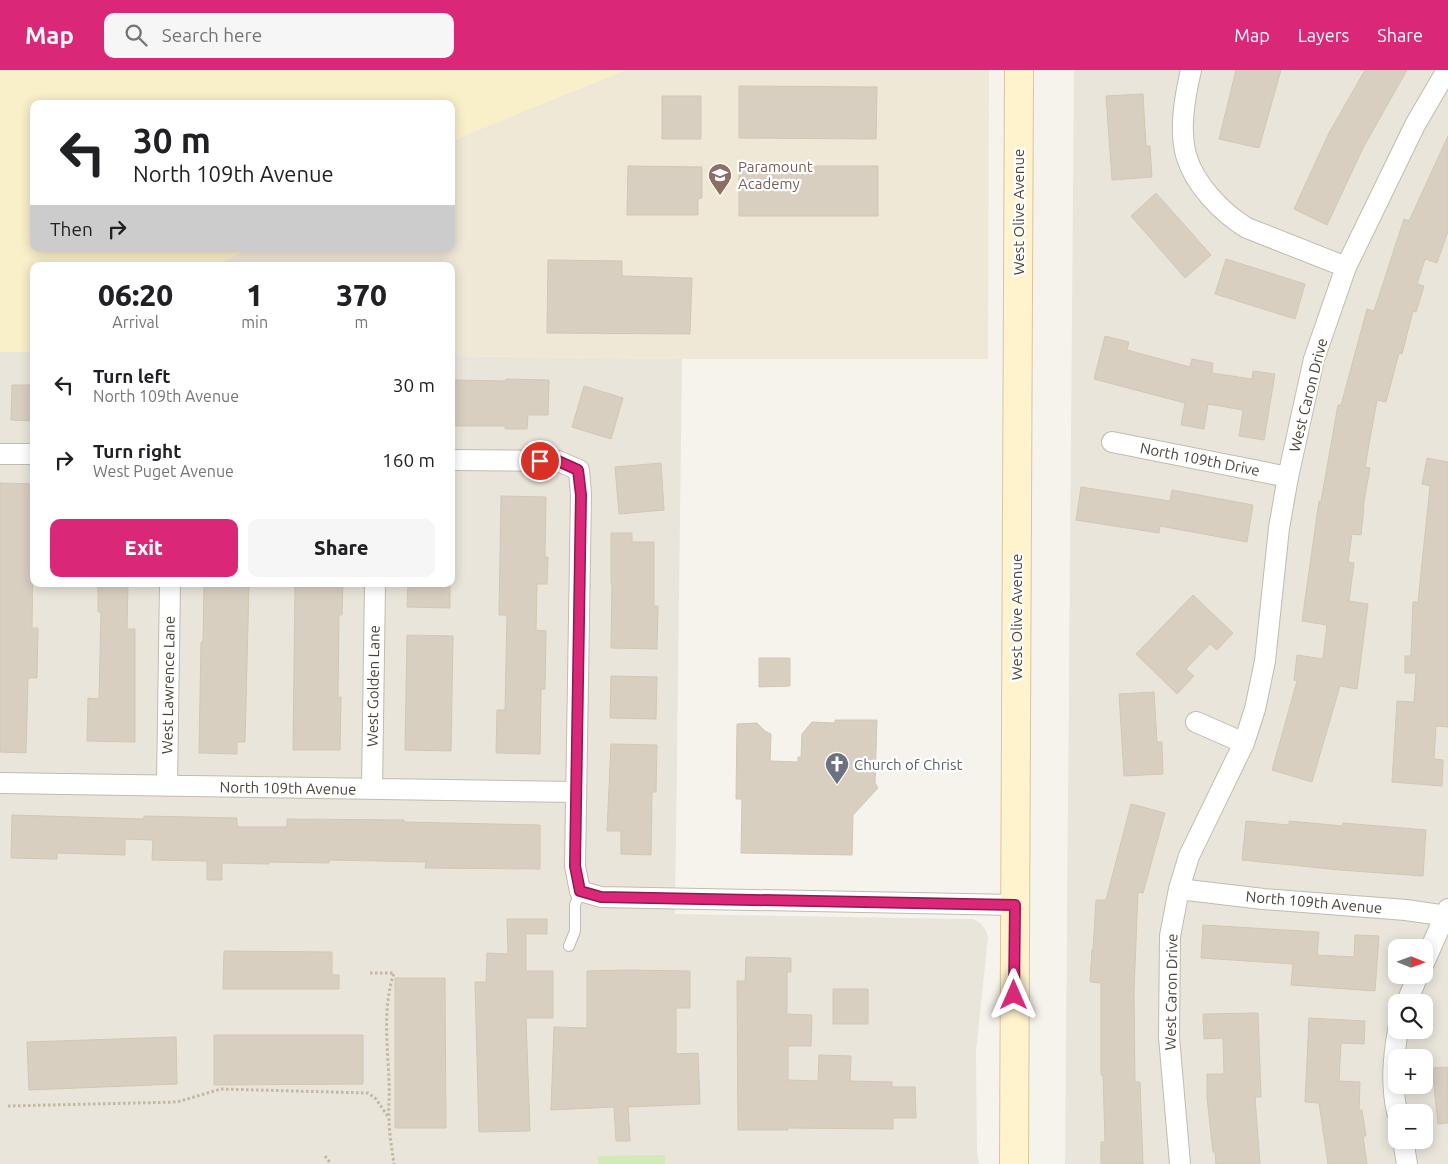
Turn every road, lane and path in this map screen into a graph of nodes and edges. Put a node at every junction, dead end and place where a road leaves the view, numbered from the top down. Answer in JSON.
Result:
{"nodes":[{"id":1,"x":1019,"y":70,"type":"edge"},
{"id":2,"x":1191,"y":70,"type":"edge"},
{"id":3,"x":1447,"y":70,"type":"edge"},
{"id":4,"x":1346,"y":267,"type":"junction"},
{"id":5,"x":1112,"y":442,"type":"dead end"},
{"id":6,"x":0,"y":454,"type":"edge"},
{"id":7,"x":30,"y":454,"type":"edge"},
{"id":8,"x":455,"y":460,"type":"edge"},
{"id":9,"x":1288,"y":477,"type":"junction"},
{"id":10,"x":170,"y":587,"type":"edge"},
{"id":11,"x":375,"y":587,"type":"edge"},
{"id":12,"x":1196,"y":722,"type":"dead end"},
{"id":13,"x":1244,"y":744,"type":"junction"},
{"id":14,"x":0,"y":783,"type":"edge"},
{"id":15,"x":167,"y":786,"type":"junction"},
{"id":16,"x":372,"y":789,"type":"junction"},
{"id":17,"x":576,"y":792,"type":"junction"},
{"id":18,"x":1179,"y":889,"type":"junction"},
{"id":19,"x":580,"y":891,"type":"junction"},
{"id":20,"x":1015,"y":905,"type":"junction"},
{"id":21,"x":1447,"y":913,"type":"edge"},
{"id":22,"x":1433,"y":943,"type":"edge"},
{"id":23,"x":569,"y":946,"type":"dead end"},
{"id":24,"x":370,"y":973,"type":"dead end"},
{"id":25,"x":1396,"y":1039,"type":"edge"},
{"id":26,"x":1395,"y":1104,"type":"edge"},
{"id":27,"x":8,"y":1106,"type":"dead end"},
{"id":28,"x":389,"y":1118,"type":"junction"},
{"id":29,"x":1404,"y":1149,"type":"edge"},
{"id":30,"x":325,"y":1156,"type":"dead end"},
{"id":31,"x":331,"y":1164,"type":"edge"},
{"id":32,"x":394,"y":1164,"type":"edge"},
{"id":33,"x":1014,"y":1164,"type":"edge"},
{"id":34,"x":1180,"y":1164,"type":"edge"},
{"id":35,"x":1407,"y":1164,"type":"edge"}],
"edges":[{"from":1,"to":20,"type":"main road","name":"West Olive Avenue"},
{"from":2,"to":4,"type":"street"},
{"from":3,"to":4,"type":"street","name":"West Caron Drive"},
{"from":4,"to":9,"type":"street","name":"West Caron Drive"},
{"from":5,"to":9,"type":"street","name":"North 109th Drive"},
{"from":6,"to":7,"type":"street"},
{"from":8,"to":17,"type":"street"},
{"from":9,"to":13,"type":"street","name":"West Caron Drive"},
{"from":10,"to":15,"type":"street","name":"West Lawrence Lane"},
{"from":11,"to":16,"type":"street","name":"West Golden Lane"},
{"from":12,"to":13,"type":"street"},
{"from":13,"to":18,"type":"street","name":"West Caron Drive"},
{"from":14,"to":15,"type":"street","name":"North 109th Avenue"},
{"from":15,"to":16,"type":"street","name":"North 109th Avenue"},
{"from":16,"to":17,"type":"street","name":"North 109th Avenue"},
{"from":17,"to":19,"type":"street"},
{"from":18,"to":21,"type":"street","name":"North 109th Avenue"},
{"from":18,"to":34,"type":"street","name":"West Caron Drive"},
{"from":19,"to":20,"type":"street"},
{"from":19,"to":23,"type":"lane"},
{"from":20,"to":33,"type":"main road","name":"West Olive Avenue"},
{"from":21,"to":22,"type":"street"},
{"from":24,"to":28,"type":"path"},
{"from":25,"to":26,"type":"street"},
{"from":27,"to":28,"type":"path"},
{"from":28,"to":32,"type":"path"},
{"from":29,"to":35,"type":"street"},
{"from":30,"to":31,"type":"path"}]}
